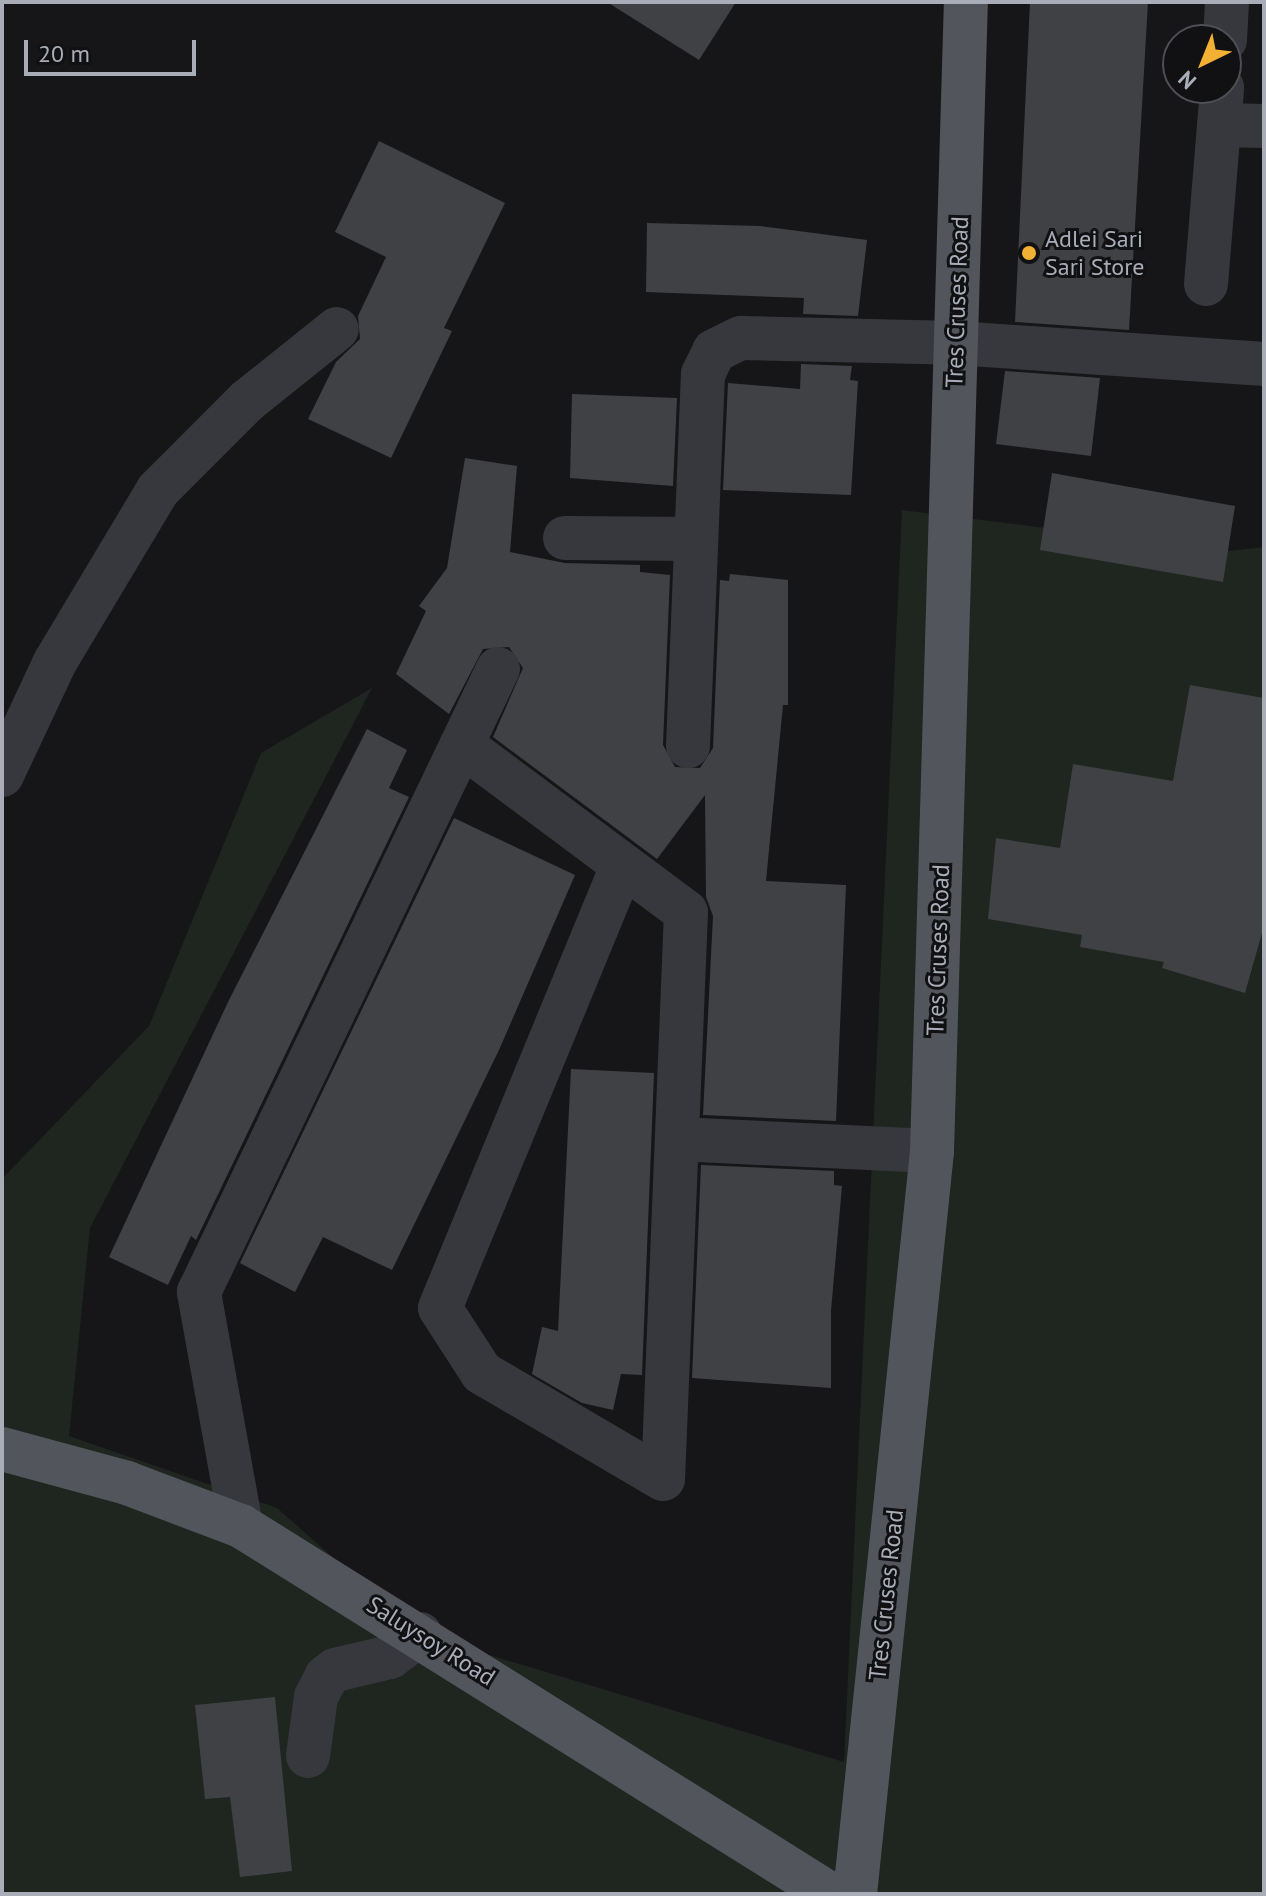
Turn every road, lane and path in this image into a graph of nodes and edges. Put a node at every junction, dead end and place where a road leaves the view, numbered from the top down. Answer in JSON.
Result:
{"nodes":[{"id":1,"x":966,"y":2,"type":"edge"},
{"id":2,"x":1227,"y":2,"type":"edge"},
{"id":3,"x":1226,"y":24,"type":"edge"},
{"id":4,"x":1220,"y":106,"type":"edge"},
{"id":5,"x":1264,"y":126,"type":"edge"},
{"id":6,"x":1206,"y":284,"type":"dead end"},
{"id":7,"x":337,"y":329,"type":"dead end"},
{"id":8,"x":956,"y":343,"type":"junction"},
{"id":9,"x":1264,"y":364,"type":"edge"},
{"id":10,"x":565,"y":538,"type":"dead end"},
{"id":11,"x":696,"y":539,"type":"junction"},
{"id":12,"x":498,"y":669,"type":"dead end"},
{"id":13,"x":462,"y":745,"type":"junction"},
{"id":14,"x":688,"y":746,"type":"dead end"},
{"id":15,"x":2,"y":775,"type":"edge"},
{"id":16,"x":623,"y":865,"type":"junction"},
{"id":17,"x":677,"y":1139,"type":"junction"},
{"id":18,"x":932,"y":1151,"type":"junction"},
{"id":19,"x":2,"y":1449,"type":"edge"},
{"id":20,"x":241,"y":1526,"type":"junction"},
{"id":21,"x":420,"y":1634,"type":"junction"},
{"id":22,"x":308,"y":1756,"type":"dead end"},
{"id":23,"x":830,"y":1894,"type":"edge"},
{"id":24,"x":855,"y":1894,"type":"edge"}],
"edges":[{"from":1,"to":8,"type":"main road","name":"Tres Cruses Road"},
{"from":2,"to":3,"type":"street"},
{"from":4,"to":5,"type":"street"},
{"from":4,"to":6,"type":"street"},
{"from":7,"to":15,"type":"street"},
{"from":8,"to":9,"type":"street"},
{"from":8,"to":11,"type":"street"},
{"from":8,"to":18,"type":"main road","name":"Tres Cruses Road"},
{"from":10,"to":11,"type":"street"},
{"from":11,"to":14,"type":"street"},
{"from":12,"to":13,"type":"street"},
{"from":13,"to":16,"type":"street"},
{"from":13,"to":20,"type":"street"},
{"from":16,"to":17,"type":"street"},
{"from":16,"to":17,"type":"street"},
{"from":17,"to":18,"type":"street"},
{"from":18,"to":24,"type":"main road","name":"Tres Cruses Road"},
{"from":19,"to":20,"type":"main road","name":"Saluysoy Road"},
{"from":20,"to":21,"type":"main road","name":"Saluysoy Road"},
{"from":21,"to":22,"type":"street"},
{"from":21,"to":23,"type":"main road","name":"Saluysoy Road"}]}
